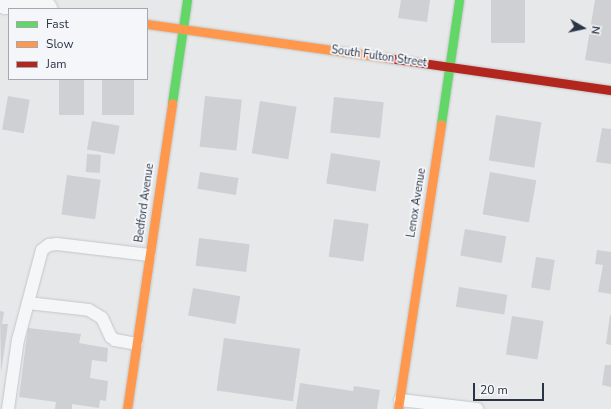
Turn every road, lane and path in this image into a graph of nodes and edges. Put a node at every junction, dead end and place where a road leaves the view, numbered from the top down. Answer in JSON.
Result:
{"nodes":[{"id":1,"x":187,"y":0,"type":"edge"},
{"id":2,"x":459,"y":0,"type":"edge"},
{"id":3,"x":0,"y":2,"type":"edge"},
{"id":4,"x":39,"y":8,"type":"edge"},
{"id":5,"x":148,"y":24,"type":"edge"},
{"id":6,"x":183,"y":29,"type":"junction"},
{"id":7,"x":450,"y":67,"type":"junction"},
{"id":8,"x":611,"y":90,"type":"edge"},
{"id":9,"x":149,"y":256,"type":"junction"},
{"id":10,"x":28,"y":303,"type":"junction"},
{"id":11,"x":137,"y":344,"type":"junction"},
{"id":12,"x":399,"y":405,"type":"edge"},
{"id":13,"x":451,"y":407,"type":"edge"},
{"id":14,"x":8,"y":409,"type":"edge"},
{"id":15,"x":127,"y":409,"type":"edge"},
{"id":16,"x":477,"y":409,"type":"edge"}],
"edges":[{"from":1,"to":6,"type":"street","name":"Bedford Avenue"},
{"from":2,"to":7,"type":"street","name":"Lenox Avenue"},
{"from":3,"to":4,"type":"street"},
{"from":5,"to":6,"type":"street","name":"South Fulton Street"},
{"from":6,"to":7,"type":"street","name":"South Fulton Street"},
{"from":6,"to":9,"type":"street","name":"Bedford Avenue"},
{"from":7,"to":8,"type":"street","name":"South Fulton Street"},
{"from":7,"to":12,"type":"street","name":"Lenox Avenue"},
{"from":9,"to":10,"type":"lane"},
{"from":9,"to":11,"type":"street","name":"Bedford Avenue"},
{"from":10,"to":11,"type":"lane"},
{"from":10,"to":14,"type":"lane"},
{"from":11,"to":15,"type":"street","name":"Bedford Avenue"},
{"from":12,"to":13,"type":"lane"},
{"from":13,"to":16,"type":"lane"}]}
